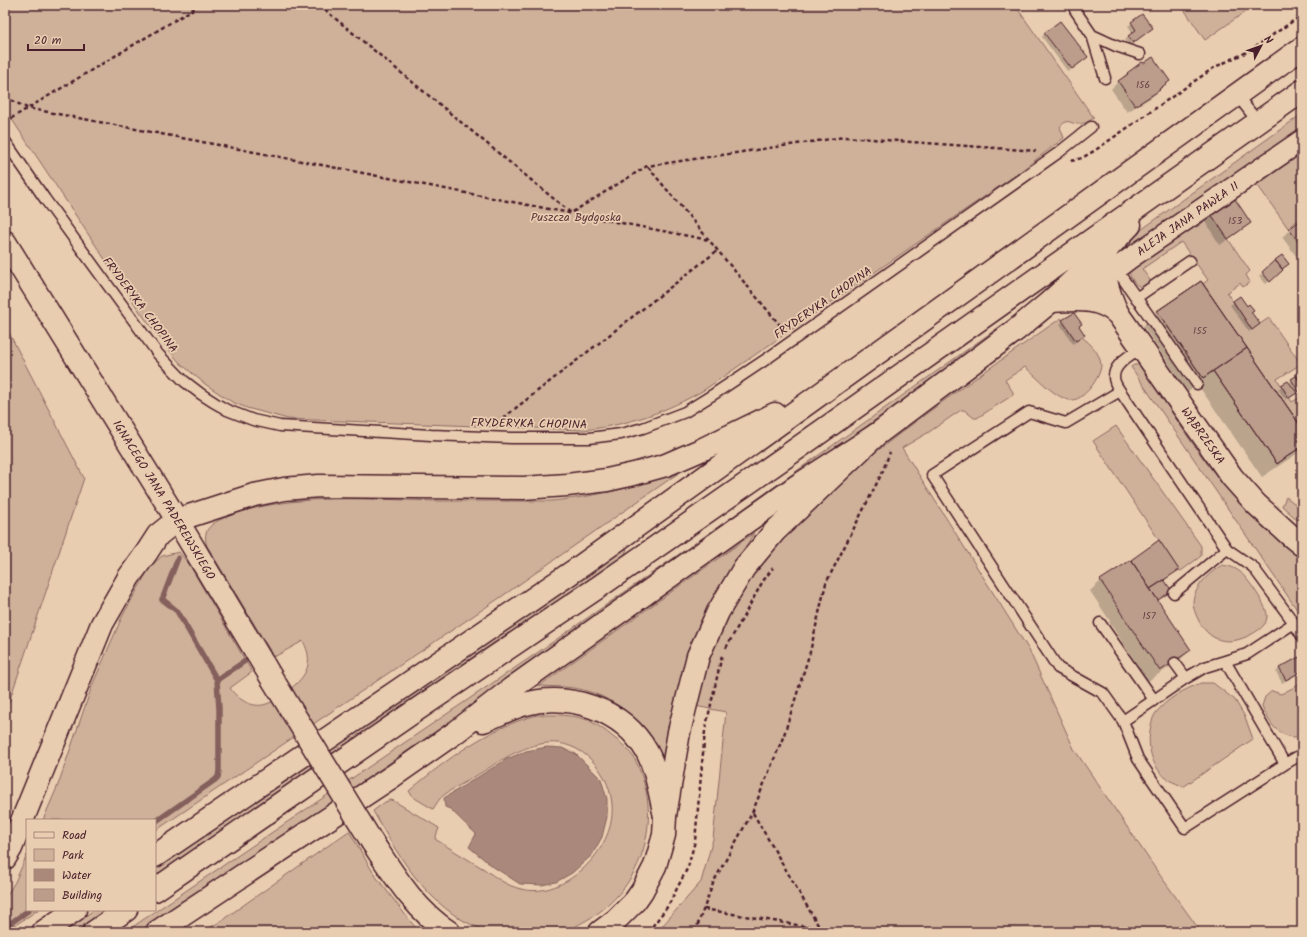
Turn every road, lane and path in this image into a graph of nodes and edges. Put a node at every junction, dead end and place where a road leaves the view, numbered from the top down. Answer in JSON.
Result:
{"nodes":[{"id":1,"x":200,"y":5,"type":"edge"},
{"id":2,"x":319,"y":5,"type":"edge"},
{"id":3,"x":1075,"y":10,"type":"dead end"},
{"id":4,"x":1302,"y":15,"type":"edge"},
{"id":5,"x":1092,"y":35,"type":"junction"},
{"id":6,"x":1302,"y":48,"type":"edge"},
{"id":7,"x":1140,"y":54,"type":"dead end"},
{"id":8,"x":1106,"y":78,"type":"dead end"},
{"id":9,"x":1302,"y":91,"type":"edge"},
{"id":10,"x":1236,"y":94,"type":"junction"},
{"id":11,"x":5,"y":97,"type":"edge"},
{"id":12,"x":27,"y":108,"type":"junction"},
{"id":13,"x":5,"y":122,"type":"edge"},
{"id":14,"x":1253,"y":126,"type":"junction"},
{"id":15,"x":1091,"y":127,"type":"dead end"},
{"id":16,"x":1302,"y":140,"type":"edge"},
{"id":17,"x":5,"y":141,"type":"edge"},
{"id":18,"x":1058,"y":153,"type":"junction"},
{"id":19,"x":647,"y":166,"type":"junction"},
{"id":20,"x":1161,"y":192,"type":"junction"},
{"id":21,"x":571,"y":213,"type":"junction"},
{"id":22,"x":710,"y":240,"type":"junction"},
{"id":23,"x":5,"y":242,"type":"edge"},
{"id":24,"x":1107,"y":249,"type":"junction"},
{"id":25,"x":718,"y":250,"type":"junction"},
{"id":26,"x":1190,"y":261,"type":"dead end"},
{"id":27,"x":1111,"y":273,"type":"junction"},
{"id":28,"x":1136,"y":298,"type":"junction"},
{"id":29,"x":1075,"y":300,"type":"junction"},
{"id":30,"x":1051,"y":301,"type":"junction"},
{"id":31,"x":1118,"y":314,"type":"junction"},
{"id":32,"x":793,"y":340,"type":"junction"},
{"id":33,"x":1142,"y":347,"type":"junction"},
{"id":34,"x":1197,"y":384,"type":"dead end"},
{"id":35,"x":831,"y":387,"type":"junction"},
{"id":36,"x":1120,"y":391,"type":"junction"},
{"id":37,"x":480,"y":436,"type":"junction"},
{"id":38,"x":880,"y":444,"type":"junction"},
{"id":39,"x":177,"y":520,"type":"junction"},
{"id":40,"x":1302,"y":545,"type":"edge"},
{"id":41,"x":1227,"y":549,"type":"junction"},
{"id":42,"x":776,"y":563,"type":"dead end"},
{"id":43,"x":1174,"y":593,"type":"dead end"},
{"id":44,"x":1100,"y":623,"type":"dead end"},
{"id":45,"x":1294,"y":623,"type":"junction"},
{"id":46,"x":1302,"y":636,"type":"edge"},
{"id":47,"x":1226,"y":661,"type":"junction"},
{"id":48,"x":1175,"y":663,"type":"dead end"},
{"id":49,"x":1186,"y":678,"type":"junction"},
{"id":50,"x":1154,"y":700,"type":"junction"},
{"id":51,"x":1123,"y":721,"type":"junction"},
{"id":52,"x":456,"y":732,"type":"junction"},
{"id":53,"x":1302,"y":754,"type":"edge"},
{"id":54,"x":1285,"y":764,"type":"junction"},
{"id":55,"x":752,"y":813,"type":"junction"},
{"id":56,"x":665,"y":816,"type":"junction"},
{"id":57,"x":156,"y":855,"type":"edge"},
{"id":58,"x":5,"y":858,"type":"edge"},
{"id":59,"x":156,"y":889,"type":"edge"},
{"id":60,"x":704,"y":909,"type":"junction"},
{"id":61,"x":74,"y":911,"type":"edge"},
{"id":62,"x":125,"y":911,"type":"edge"},
{"id":63,"x":820,"y":929,"type":"junction"},
{"id":64,"x":43,"y":932,"type":"edge"},
{"id":65,"x":94,"y":932,"type":"edge"},
{"id":66,"x":157,"y":932,"type":"edge"},
{"id":67,"x":449,"y":932,"type":"edge"},
{"id":68,"x":600,"y":932,"type":"edge"},
{"id":69,"x":648,"y":932,"type":"edge"},
{"id":70,"x":695,"y":932,"type":"edge"},
{"id":71,"x":822,"y":932,"type":"edge"}],
"edges":[{"from":1,"to":12,"type":"path"},
{"from":2,"to":21,"type":"path"},
{"from":3,"to":5,"type":"lane"},
{"from":4,"to":18,"type":"path"},
{"from":5,"to":7,"type":"lane"},
{"from":5,"to":8,"type":"lane"},
{"from":6,"to":10,"type":"main road"},
{"from":9,"to":14,"type":"main road"},
{"from":10,"to":14,"type":"lane"},
{"from":10,"to":35,"type":"main road"},
{"from":11,"to":12,"type":"path"},
{"from":12,"to":13,"type":"path"},
{"from":12,"to":21,"type":"path"},
{"from":14,"to":20,"type":"main road"},
{"from":15,"to":18,"type":"lane","name":"FRYDERYKA CHOPINA"},
{"from":16,"to":27,"type":"street","name":"ALEJA JANA PAWŁA II"},
{"from":17,"to":37,"type":"lane","name":"FRYDERYKA CHOPINA"},
{"from":18,"to":19,"type":"path"},
{"from":18,"to":32,"type":"lane","name":"FRYDERYKA CHOPINA"},
{"from":19,"to":21,"type":"path"},
{"from":19,"to":22,"type":"path"},
{"from":20,"to":24,"type":"main road"},
{"from":20,"to":59,"type":"main road"},
{"from":21,"to":22,"type":"path"},
{"from":22,"to":25,"type":"path"},
{"from":23,"to":39,"type":"main road","name":"IGNACEGO JANA PADEREWSKIEGO"},
{"from":24,"to":27,"type":"main road","name":"WĄBRZESKA"},
{"from":24,"to":30,"type":"main road"},
{"from":25,"to":32,"type":"path"},
{"from":25,"to":37,"type":"path"},
{"from":26,"to":28,"type":"lane"},
{"from":27,"to":28,"type":"lane"},
{"from":27,"to":29,"type":"street","name":"ALEJA JANA PAWŁA II"},
{"from":27,"to":31,"type":"main road","name":"WĄBRZESKA"},
{"from":28,"to":34,"type":"lane"},
{"from":29,"to":30,"type":"main road","name":"WĄBRZESKA"},
{"from":29,"to":31,"type":"main road","name":"WĄBRZESKA"},
{"from":30,"to":38,"type":"main road"},
{"from":31,"to":33,"type":"main road","name":"WĄBRZESKA"},
{"from":32,"to":37,"type":"lane","name":"FRYDERYKA CHOPINA"},
{"from":33,"to":36,"type":"lane"},
{"from":33,"to":40,"type":"main road","name":"WĄBRZESKA"},
{"from":35,"to":39,"type":"main road"},
{"from":35,"to":57,"type":"main road"},
{"from":36,"to":41,"type":"lane"},
{"from":36,"to":51,"type":"lane"},
{"from":38,"to":52,"type":"main road"},
{"from":38,"to":55,"type":"path"},
{"from":38,"to":56,"type":"main road"},
{"from":39,"to":58,"type":"main road"},
{"from":39,"to":67,"type":"main road","name":"IGNACEGO JANA PADEREWSKIEGO","bridge":true},
{"from":41,"to":43,"type":"lane"},
{"from":41,"to":45,"type":"lane"},
{"from":42,"to":69,"type":"path"},
{"from":44,"to":50,"type":"lane"},
{"from":45,"to":46,"type":"lane"},
{"from":45,"to":47,"type":"lane"},
{"from":47,"to":49,"type":"lane"},
{"from":47,"to":54,"type":"lane"},
{"from":48,"to":49,"type":"lane"},
{"from":49,"to":50,"type":"lane"},
{"from":50,"to":51,"type":"lane"},
{"from":51,"to":54,"type":"lane"},
{"from":52,"to":56,"type":"main road"},
{"from":52,"to":66,"type":"main road"},
{"from":53,"to":54,"type":"lane"},
{"from":55,"to":60,"type":"path"},
{"from":55,"to":63,"type":"path"},
{"from":56,"to":68,"type":"main road"},
{"from":60,"to":63,"type":"path"},
{"from":60,"to":70,"type":"path"},
{"from":61,"to":64,"type":"main road"},
{"from":62,"to":65,"type":"main road"},
{"from":63,"to":71,"type":"path"}]}
